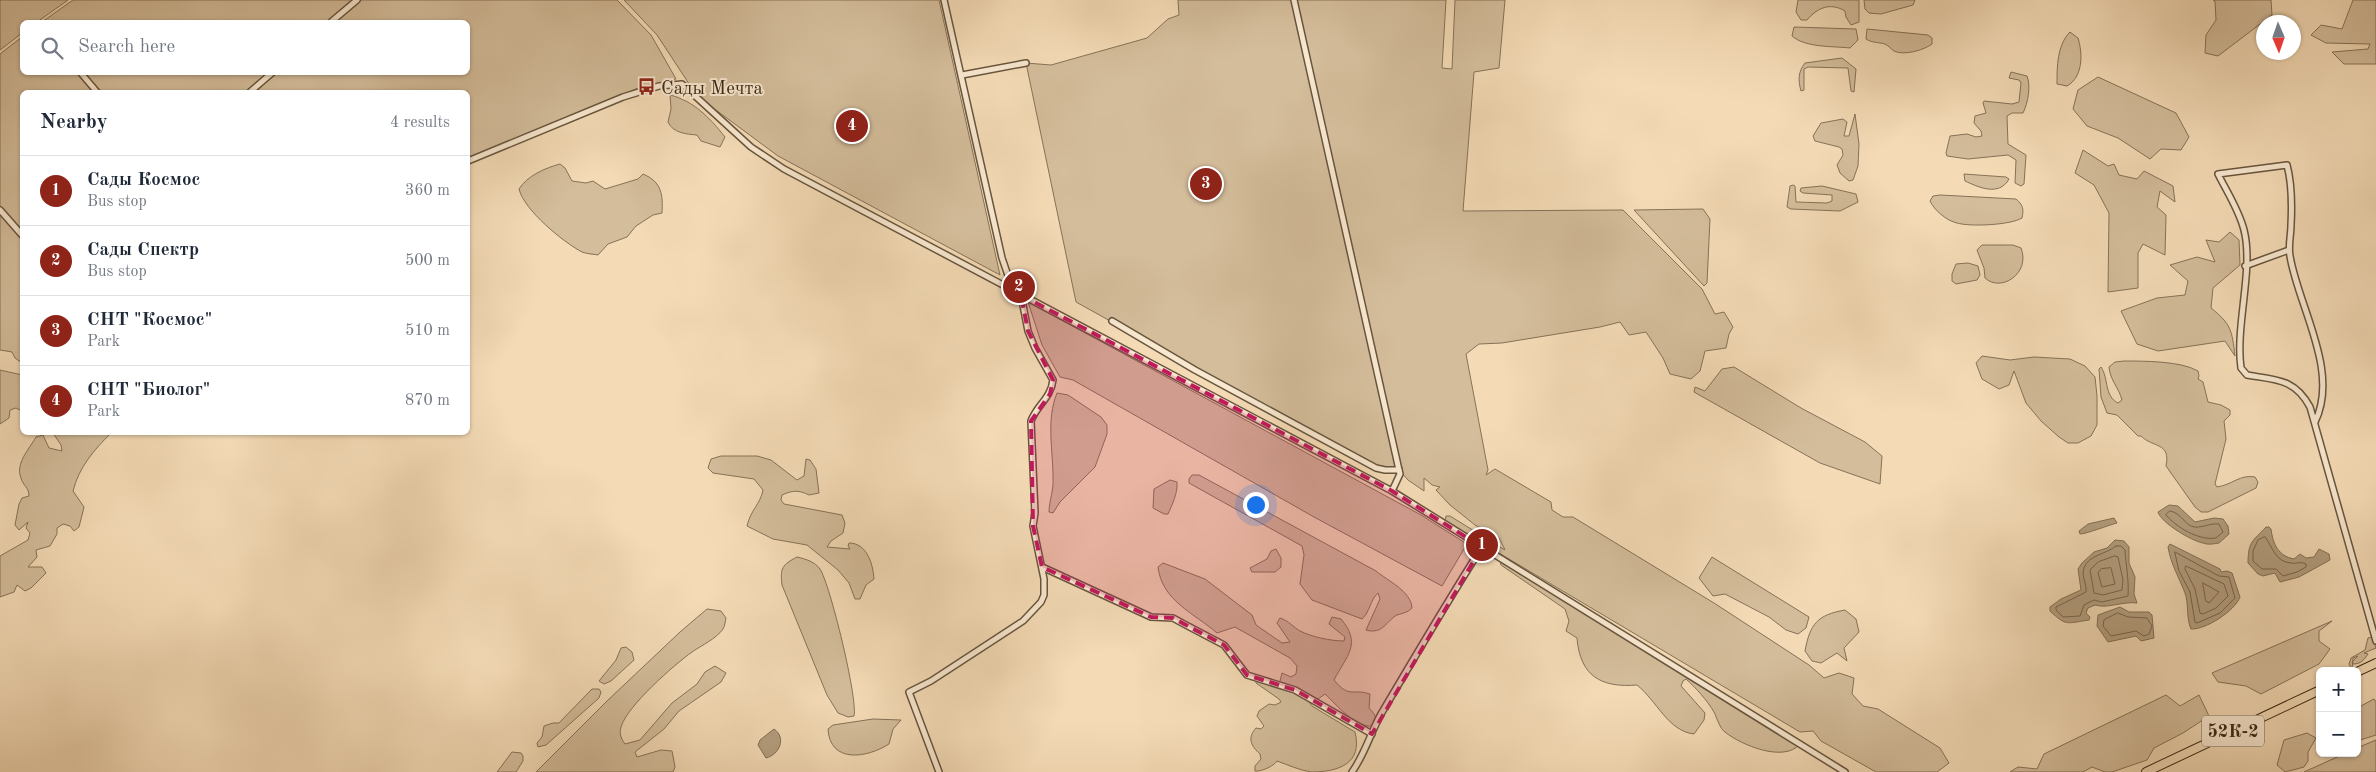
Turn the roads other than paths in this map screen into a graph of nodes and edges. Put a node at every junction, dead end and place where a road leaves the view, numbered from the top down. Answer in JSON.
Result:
{"nodes":[{"id":1,"x":357,"y":0,"type":"edge"},
{"id":2,"x":944,"y":0,"type":"edge"},
{"id":3,"x":1294,"y":0,"type":"edge"},
{"id":4,"x":333,"y":20,"type":"edge"},
{"id":5,"x":1026,"y":63,"type":"dead end"},
{"id":6,"x":83,"y":75,"type":"edge"},
{"id":7,"x":270,"y":75,"type":"edge"},
{"id":8,"x":962,"y":75,"type":"junction"},
{"id":9,"x":95,"y":90,"type":"edge"},
{"id":10,"x":252,"y":90,"type":"edge"},
{"id":11,"x":470,"y":161,"type":"edge"},
{"id":12,"x":0,"y":210,"type":"edge"},
{"id":13,"x":20,"y":233,"type":"edge"},
{"id":14,"x":2289,"y":250,"type":"junction"},
{"id":15,"x":2245,"y":266,"type":"junction"},
{"id":16,"x":1013,"y":290,"type":"junction"},
{"id":17,"x":1021,"y":295,"type":"junction"},
{"id":18,"x":1112,"y":321,"type":"dead end"},
{"id":19,"x":2315,"y":422,"type":"junction"},
{"id":20,"x":1399,"y":470,"type":"junction"},
{"id":21,"x":1392,"y":491,"type":"junction"},
{"id":22,"x":1482,"y":547,"type":"junction"},
{"id":23,"x":1042,"y":567,"type":"junction"},
{"id":24,"x":2376,"y":641,"type":"edge"},
{"id":25,"x":2376,"y":663,"type":"edge"},
{"id":26,"x":2376,"y":668,"type":"edge"},
{"id":27,"x":2361,"y":670,"type":"edge"},
{"id":28,"x":2361,"y":675,"type":"edge"},
{"id":29,"x":2316,"y":692,"type":"edge"},
{"id":30,"x":2316,"y":697,"type":"edge"},
{"id":31,"x":1372,"y":734,"type":"junction"},
{"id":32,"x":939,"y":772,"type":"edge"},
{"id":33,"x":1352,"y":772,"type":"edge"},
{"id":34,"x":1845,"y":772,"type":"edge"},
{"id":35,"x":2146,"y":772,"type":"edge"},
{"id":36,"x":2158,"y":772,"type":"edge"}],
"edges":[{"from":1,"to":4,"type":"street"},
{"from":2,"to":8,"type":"street"},
{"from":3,"to":20,"type":"street"},
{"from":5,"to":8,"type":"street"},
{"from":6,"to":9,"type":"street"},
{"from":7,"to":10,"type":"street"},
{"from":8,"to":16,"type":"street"},
{"from":11,"to":16,"type":"street"},
{"from":12,"to":13,"type":"street"},
{"from":14,"to":15,"type":"street"},
{"from":14,"to":15,"type":"street"},
{"from":14,"to":19,"type":"street"},
{"from":15,"to":19,"type":"street"},
{"from":16,"to":17,"type":"street"},
{"from":17,"to":21,"type":"street"},
{"from":17,"to":23,"type":"street"},
{"from":18,"to":20,"type":"street"},
{"from":19,"to":24,"type":"street"},
{"from":20,"to":21,"type":"street"},
{"from":21,"to":22,"type":"street"},
{"from":22,"to":31,"type":"street"},
{"from":22,"to":34,"type":"street"},
{"from":23,"to":31,"type":"street"},
{"from":23,"to":32,"type":"street"},
{"from":25,"to":27,"type":"main road"},
{"from":26,"to":28,"type":"main road"},
{"from":29,"to":35,"type":"main road","number":"52К-2"},
{"from":30,"to":36,"type":"main road","number":"52К-2"},
{"from":31,"to":33,"type":"street"}]}
